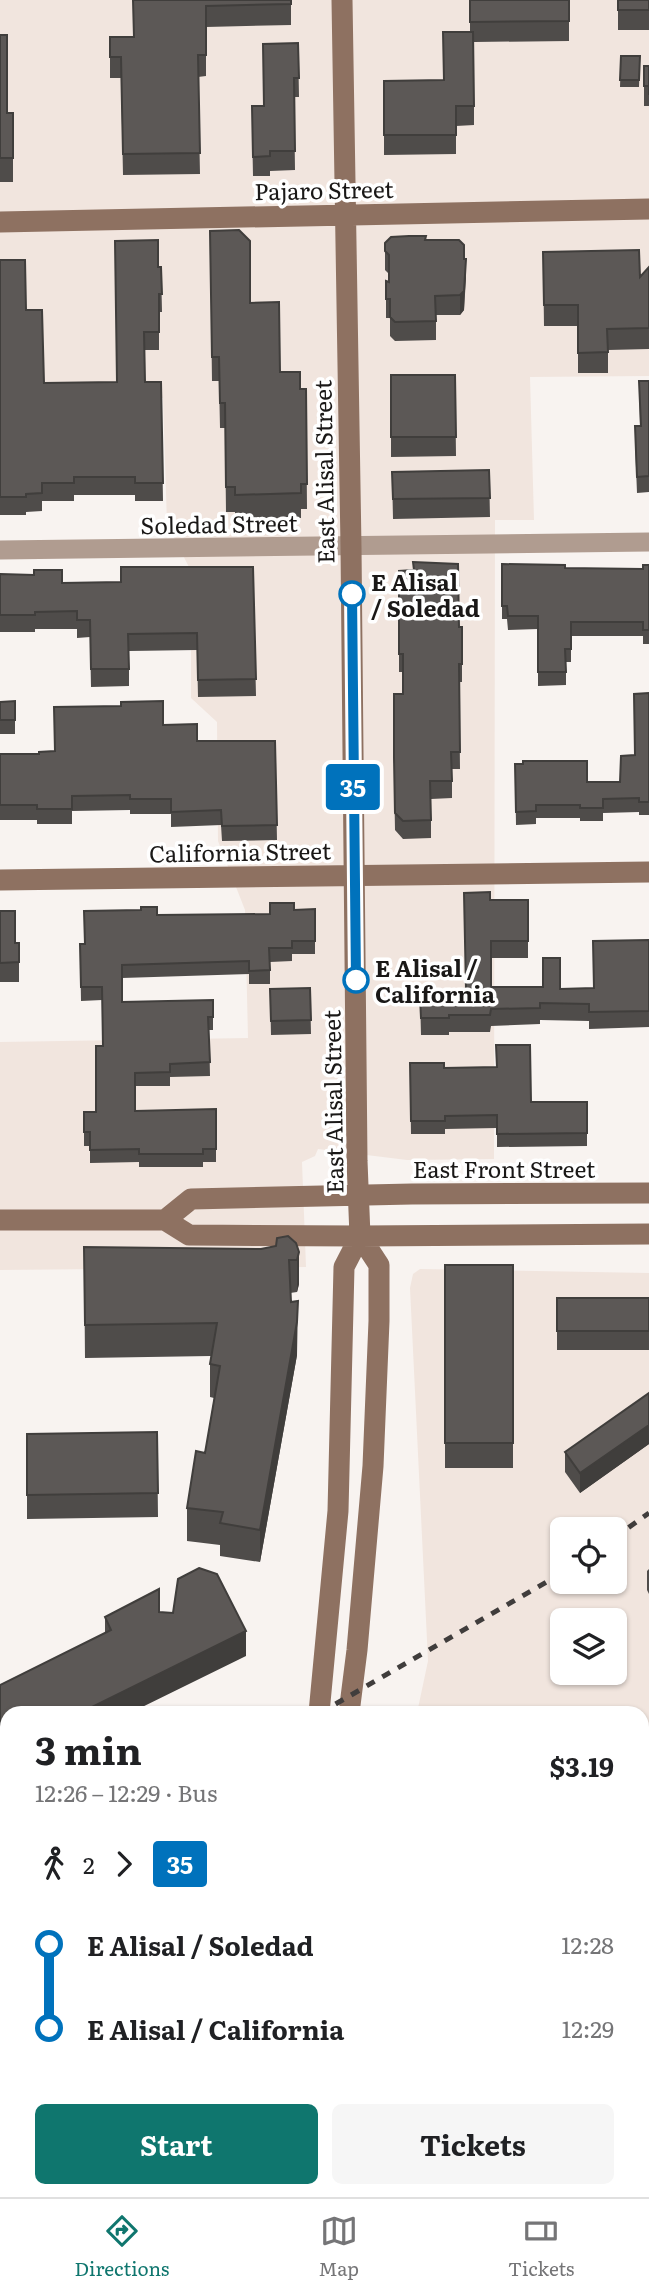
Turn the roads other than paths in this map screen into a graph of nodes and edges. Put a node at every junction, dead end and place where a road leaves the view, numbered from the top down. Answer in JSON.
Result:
{"nodes":[{"id":1,"x":342,"y":0,"type":"edge"},
{"id":2,"x":649,"y":209,"type":"edge"},
{"id":3,"x":345,"y":214,"type":"junction"},
{"id":4,"x":0,"y":222,"type":"edge"},
{"id":5,"x":649,"y":542,"type":"edge"},
{"id":6,"x":351,"y":547,"type":"junction"},
{"id":7,"x":0,"y":550,"type":"edge"},
{"id":8,"x":649,"y":872,"type":"edge"},
{"id":9,"x":353,"y":876,"type":"junction"},
{"id":10,"x":0,"y":880,"type":"edge"},
{"id":11,"x":649,"y":1193,"type":"edge"},
{"id":12,"x":360,"y":1197,"type":"junction"},
{"id":13,"x":0,"y":1220,"type":"edge"},
{"id":14,"x":165,"y":1220,"type":"junction"},
{"id":15,"x":649,"y":1234,"type":"edge"},
{"id":16,"x":360,"y":1236,"type":"junction"},
{"id":17,"x":320,"y":1706,"type":"edge"},
{"id":18,"x":350,"y":1706,"type":"edge"}],
"edges":[{"from":1,"to":3,"type":"main road","name":"East Alisal Street"},
{"from":2,"to":3,"type":"main road","name":"Pajaro Street"},
{"from":3,"to":4,"type":"main road","name":"Pajaro Street"},
{"from":3,"to":6,"type":"main road","name":"East Alisal Street"},
{"from":5,"to":6,"type":"street","name":"Soledad Street"},
{"from":6,"to":7,"type":"street","name":"Soledad Street"},
{"from":6,"to":9,"type":"main road","name":"East Alisal Street"},
{"from":8,"to":9,"type":"main road","name":"California Street"},
{"from":9,"to":10,"type":"main road","name":"California Street"},
{"from":9,"to":12,"type":"main road","name":"East Alisal Street"},
{"from":11,"to":12,"type":"main road","name":"East Front Street"},
{"from":12,"to":14,"type":"main road","name":"East Front Street"},
{"from":12,"to":16,"type":"main road","name":"East Alisal Street"},
{"from":13,"to":14,"type":"main road"},
{"from":14,"to":16,"type":"main road"},
{"from":15,"to":16,"type":"main road"},
{"from":16,"to":17,"type":"main road","name":"East Alisal Street"},
{"from":16,"to":18,"type":"main road"}]}
